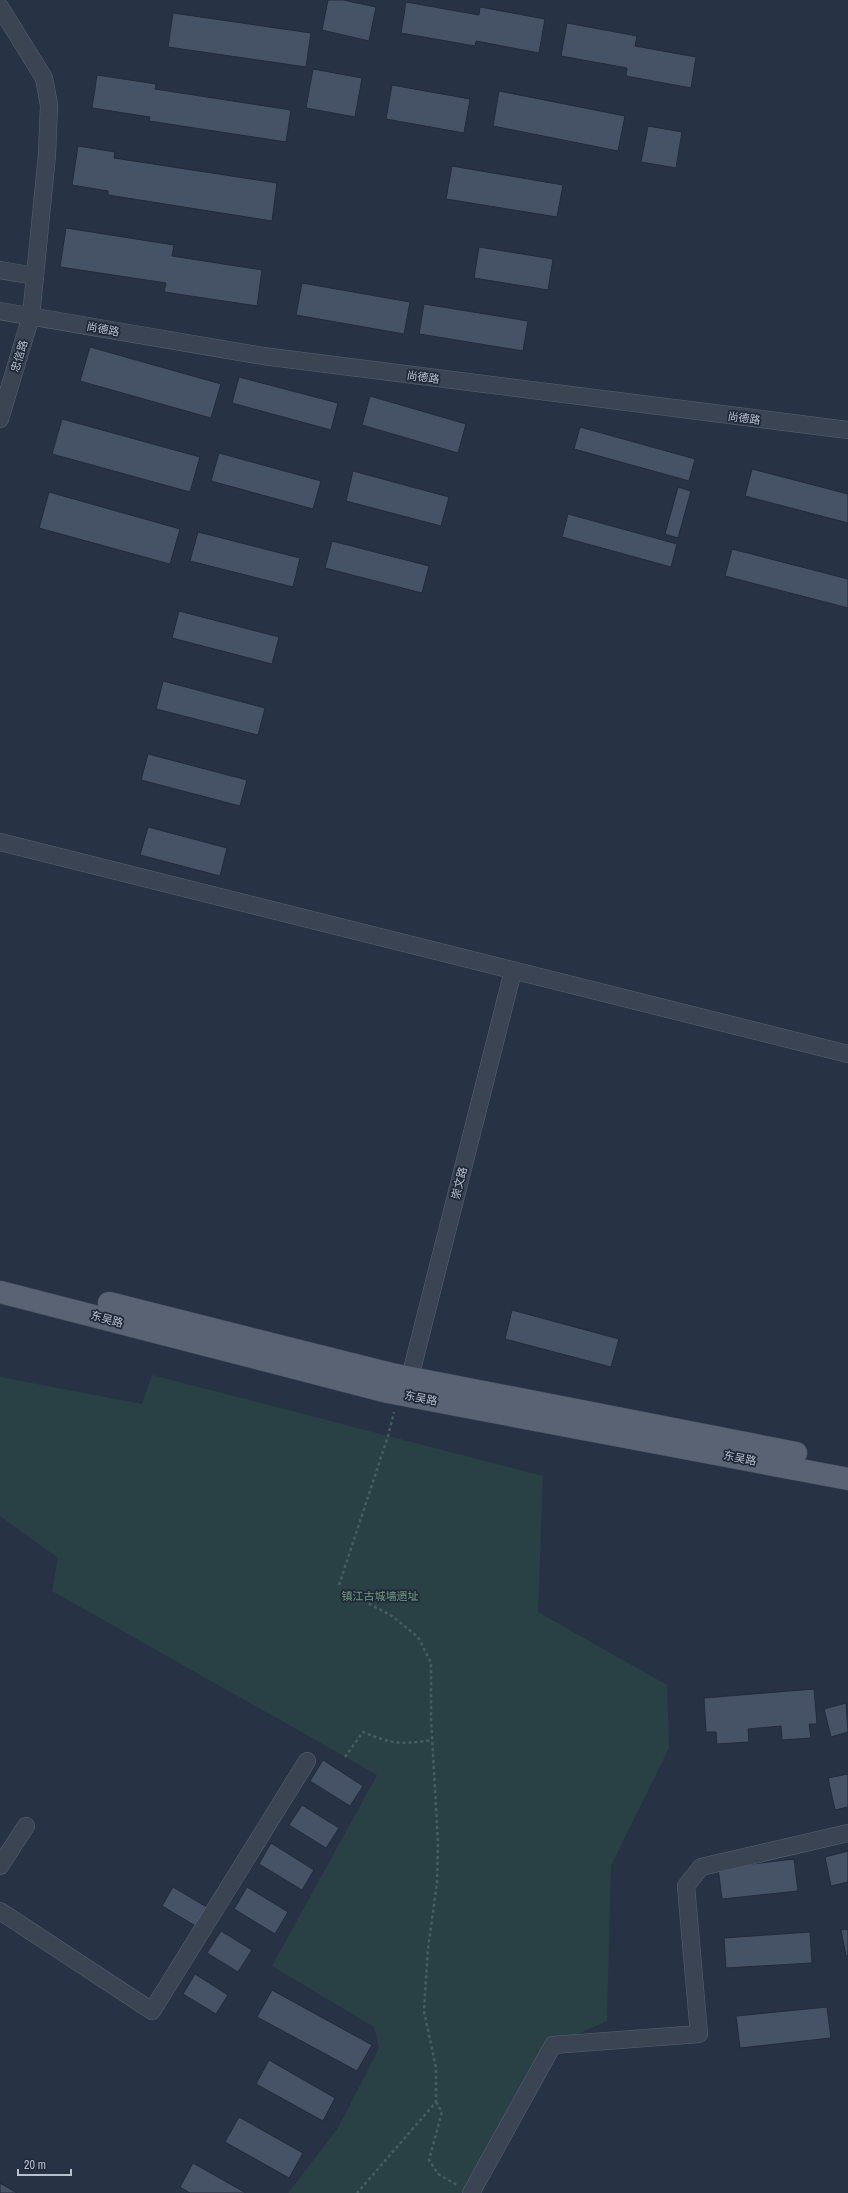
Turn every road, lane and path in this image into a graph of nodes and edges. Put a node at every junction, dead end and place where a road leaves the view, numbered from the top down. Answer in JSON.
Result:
{"nodes":[{"id":1,"x":0,"y":7,"type":"edge"},
{"id":2,"x":0,"y":270,"type":"edge"},
{"id":3,"x":35,"y":276,"type":"junction"},
{"id":4,"x":0,"y":311,"type":"edge"},
{"id":5,"x":31,"y":316,"type":"junction"},
{"id":6,"x":0,"y":419,"type":"edge"},
{"id":7,"x":848,"y":430,"type":"edge"},
{"id":8,"x":0,"y":842,"type":"edge"},
{"id":9,"x":513,"y":971,"type":"junction"},
{"id":10,"x":848,"y":1054,"type":"edge"},
{"id":11,"x":0,"y":1277,"type":"edge"},
{"id":12,"x":0,"y":1292,"type":"edge"},
{"id":13,"x":408,"y":1387,"type":"junction"},
{"id":14,"x":388,"y":1436,"type":"dead end"},
{"id":15,"x":848,"y":1464,"type":"edge"},
{"id":16,"x":848,"y":1479,"type":"edge"},
{"id":17,"x":339,"y":1585,"type":"dead end"},
{"id":18,"x":353,"y":1595,"type":"dead end"},
{"id":19,"x":432,"y":1740,"type":"junction"},
{"id":20,"x":345,"y":1757,"type":"dead end"},
{"id":21,"x":307,"y":1761,"type":"dead end"},
{"id":22,"x":26,"y":1826,"type":"dead end"},
{"id":23,"x":848,"y":1833,"type":"edge"},
{"id":24,"x":0,"y":1866,"type":"edge"},
{"id":25,"x":0,"y":1911,"type":"edge"},
{"id":26,"x":436,"y":2102,"type":"junction"},
{"id":27,"x":465,"y":2189,"type":"edge"},
{"id":28,"x":357,"y":2193,"type":"edge"}],
"edges":[{"from":1,"to":3,"type":"street","name":"忠信路"},
{"from":2,"to":3,"type":"street"},
{"from":3,"to":5,"type":"street","name":"忠信路"},
{"from":4,"to":5,"type":"street","name":"尚德路"},
{"from":5,"to":6,"type":"street","name":"忠信路"},
{"from":5,"to":7,"type":"street","name":"尚德路"},
{"from":8,"to":9,"type":"street"},
{"from":9,"to":10,"type":"street"},
{"from":9,"to":13,"type":"street","name":"崇文路"},
{"from":11,"to":13,"type":"main road","name":"东吴路"},
{"from":12,"to":13,"type":"main road","name":"东吴路"},
{"from":13,"to":15,"type":"main road","name":"东吴路"},
{"from":13,"to":16,"type":"main road","name":"东吴路"},
{"from":14,"to":17,"type":"path"},
{"from":18,"to":19,"type":"path"},
{"from":19,"to":20,"type":"path"},
{"from":19,"to":26,"type":"path"},
{"from":21,"to":25,"type":"street"},
{"from":22,"to":24,"type":"street"},
{"from":23,"to":27,"type":"street"},
{"from":26,"to":27,"type":"path"},
{"from":26,"to":28,"type":"path"}]}
